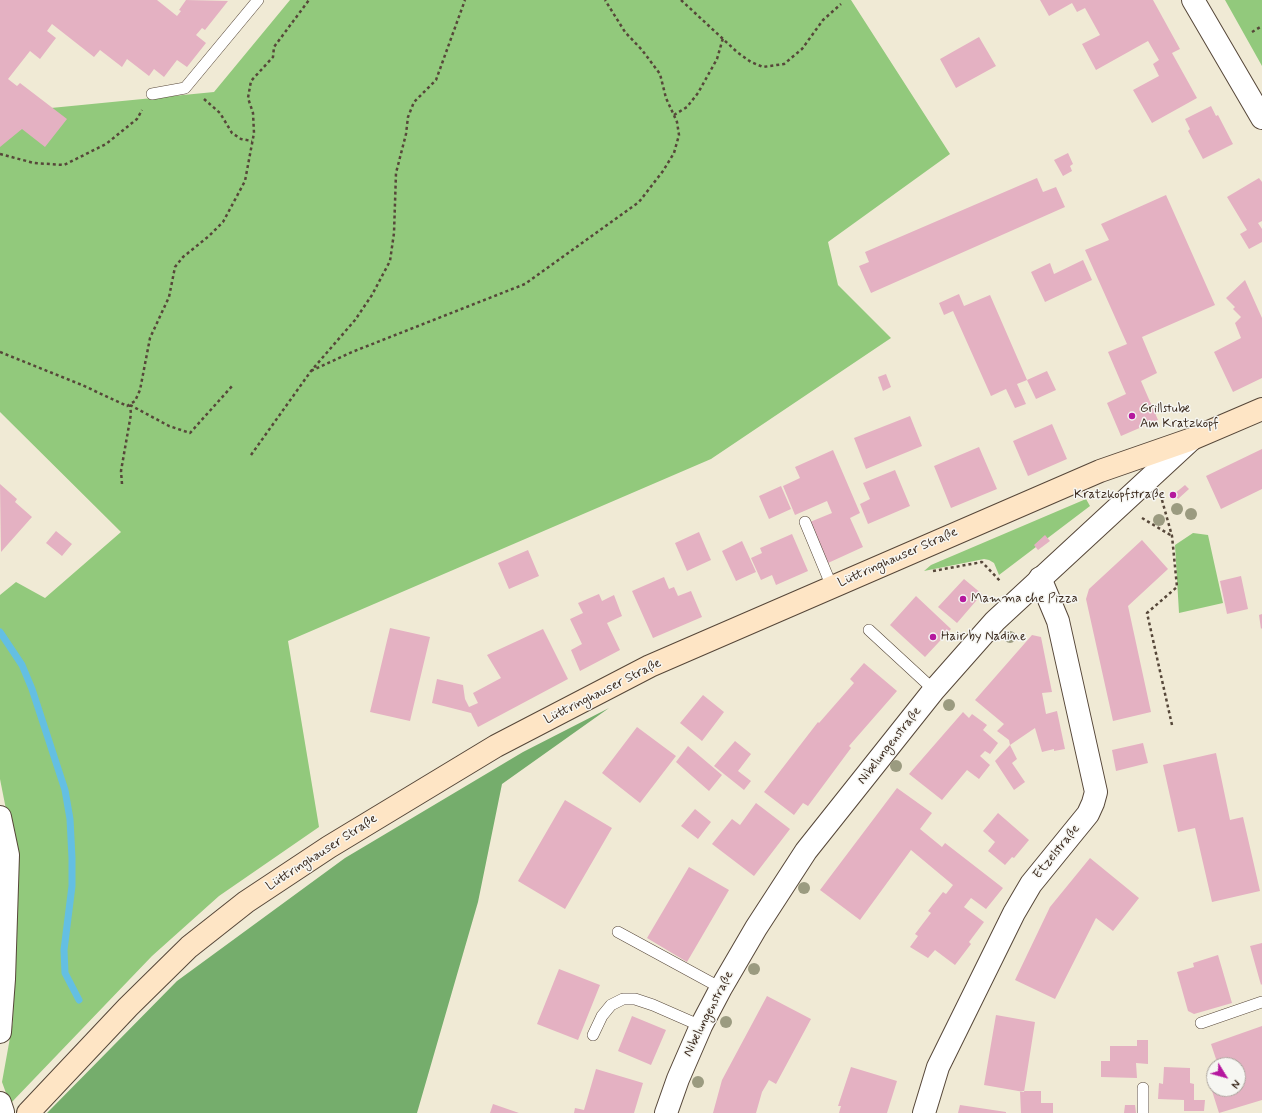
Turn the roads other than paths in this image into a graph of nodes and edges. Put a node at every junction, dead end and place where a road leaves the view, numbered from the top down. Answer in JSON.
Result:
{"nodes":[{"id":1,"x":258,"y":0,"type":"edge"},
{"id":2,"x":1193,"y":0,"type":"edge"},
{"id":3,"x":152,"y":94,"type":"road end"},
{"id":4,"x":1262,"y":118,"type":"edge"},
{"id":5,"x":1262,"y":409,"type":"edge"},
{"id":6,"x":1192,"y":438,"type":"junction"},
{"id":7,"x":805,"y":522,"type":"dead end"},
{"id":8,"x":1040,"y":578,"type":"junction"},
{"id":9,"x":832,"y":587,"type":"junction"},
{"id":10,"x":869,"y":630,"type":"dead end"},
{"id":11,"x":934,"y":690,"type":"junction"},
{"id":12,"x":0,"y":817,"type":"edge"},
{"id":13,"x":618,"y":932,"type":"dead end"},
{"id":14,"x":721,"y":988,"type":"junction"},
{"id":15,"x":1262,"y":1002,"type":"edge"},
{"id":16,"x":1201,"y":1023,"type":"dead end"},
{"id":17,"x":701,"y":1026,"type":"junction"},
{"id":18,"x":0,"y":1032,"type":"edge"},
{"id":19,"x":592,"y":1035,"type":"dead end"},
{"id":20,"x":1142,"y":1088,"type":"dead end"},
{"id":21,"x":28,"y":1113,"type":"edge"},
{"id":22,"x":666,"y":1113,"type":"edge"},
{"id":23,"x":924,"y":1113,"type":"edge"},
{"id":24,"x":1143,"y":1113,"type":"edge"}],
"edges":[{"from":1,"to":3,"type":"lane"},
{"from":2,"to":4,"type":"street"},
{"from":5,"to":6,"type":"main road","name":"Lüttringhauser Straße"},
{"from":6,"to":8,"type":"street","name":"Nibelungenstraße"},
{"from":6,"to":9,"type":"main road","name":"Lüttringhauser Straße"},
{"from":7,"to":9,"type":"lane"},
{"from":8,"to":11,"type":"street","name":"Nibelungenstraße"},
{"from":8,"to":23,"type":"street","name":"Etzelstraße"},
{"from":9,"to":21,"type":"main road","name":"Lüttringhauser Straße"},
{"from":10,"to":11,"type":"lane"},
{"from":11,"to":14,"type":"street","name":"Nibelungenstraße"},
{"from":12,"to":18,"type":"street"},
{"from":13,"to":14,"type":"lane"},
{"from":14,"to":17,"type":"street","name":"Nibelungenstraße"},
{"from":15,"to":16,"type":"lane"},
{"from":17,"to":19,"type":"lane"},
{"from":17,"to":22,"type":"street","name":"Nibelungenstraße"},
{"from":20,"to":24,"type":"lane"}]}
